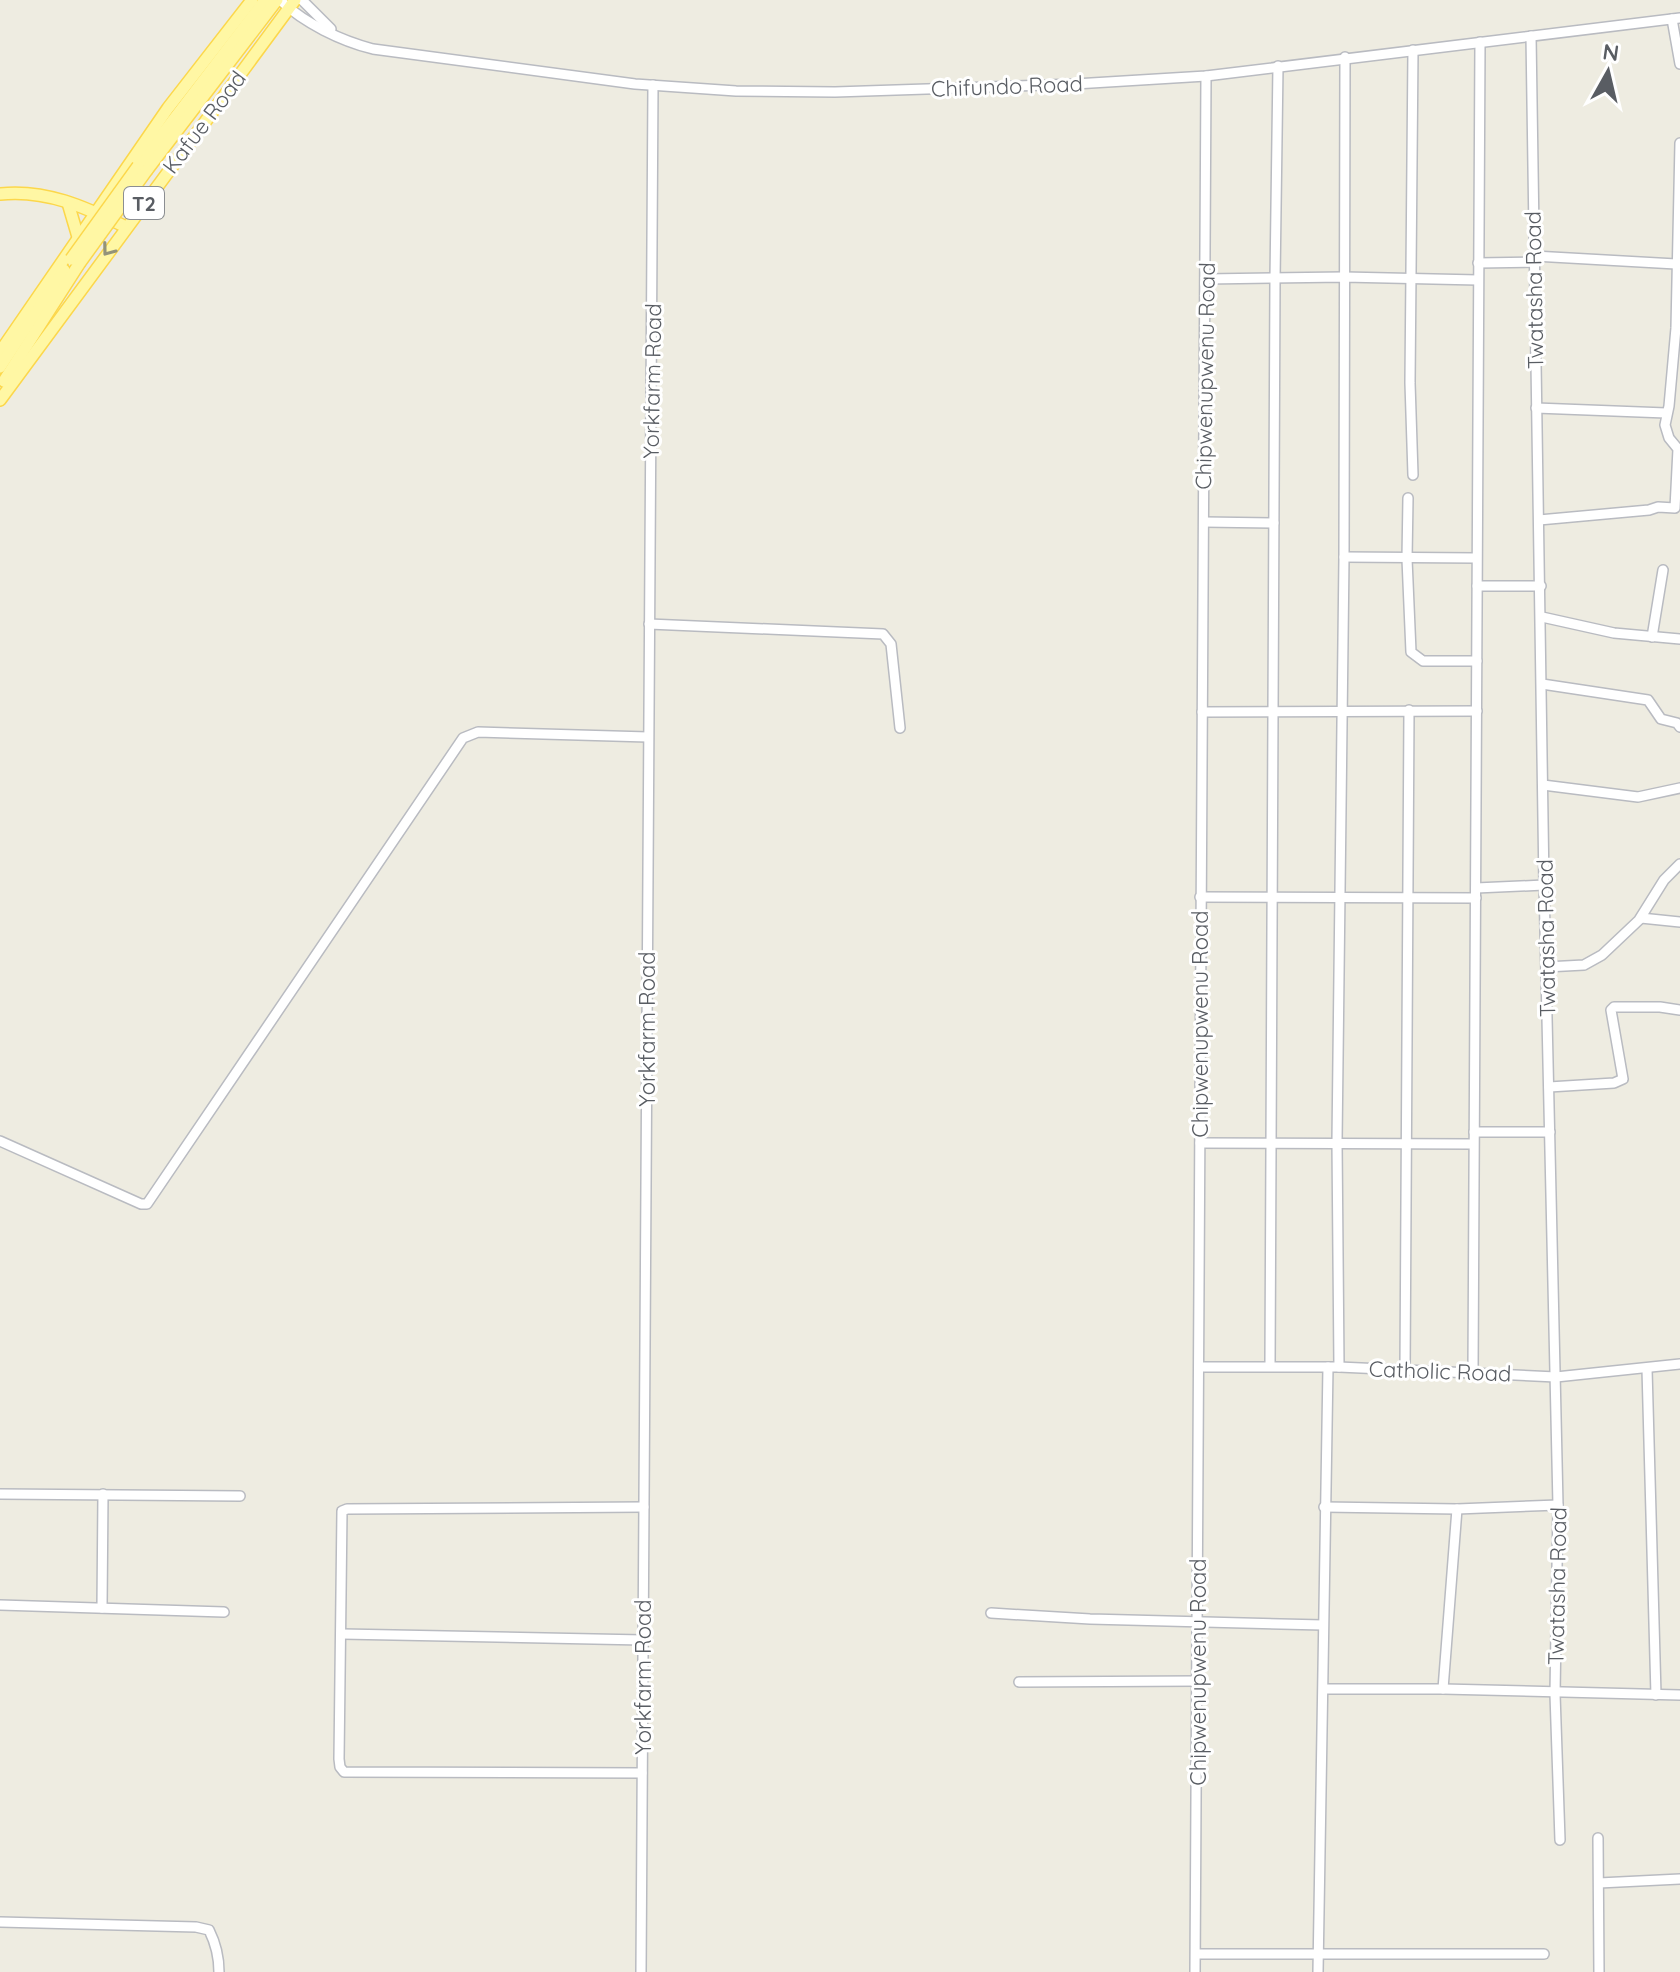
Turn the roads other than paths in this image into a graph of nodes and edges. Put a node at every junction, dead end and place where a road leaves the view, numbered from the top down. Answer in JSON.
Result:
{"nodes":[{"id":1,"x":252,"y":0,"type":"edge"},
{"id":2,"x":265,"y":0,"type":"edge"},
{"id":3,"x":302,"y":0,"type":"edge"},
{"id":4,"x":285,"y":2,"type":"edge"},
{"id":5,"x":1676,"y":18,"type":"edge"},
{"id":6,"x":249,"y":29,"type":"junction"},
{"id":7,"x":336,"y":35,"type":"junction"},
{"id":8,"x":1531,"y":36,"type":"junction"},
{"id":9,"x":1480,"y":42,"type":"junction"},
{"id":10,"x":1413,"y":50,"type":"junction"},
{"id":11,"x":1345,"y":57,"type":"junction"},
{"id":12,"x":1680,"y":64,"type":"edge"},
{"id":13,"x":1278,"y":66,"type":"junction"},
{"id":14,"x":1206,"y":76,"type":"junction"},
{"id":15,"x":653,"y":85,"type":"junction"},
{"id":16,"x":1680,"y":143,"type":"edge"},
{"id":17,"x":0,"y":194,"type":"edge"},
{"id":18,"x":104,"y":199,"type":"junction"},
{"id":19,"x":68,"y":203,"type":"junction"},
{"id":20,"x":95,"y":212,"type":"junction"},
{"id":21,"x":126,"y":227,"type":"junction"},
{"id":22,"x":78,"y":237,"type":"junction"},
{"id":23,"x":1534,"y":259,"type":"junction"},
{"id":24,"x":75,"y":262,"type":"junction"},
{"id":25,"x":1478,"y":263,"type":"junction"},
{"id":26,"x":1676,"y":264,"type":"junction"},
{"id":27,"x":1344,"y":277,"type":"junction"},
{"id":28,"x":1411,"y":278,"type":"junction"},
{"id":29,"x":1206,"y":279,"type":"junction"},
{"id":30,"x":1275,"y":279,"type":"junction"},
{"id":31,"x":1478,"y":280,"type":"junction"},
{"id":32,"x":0,"y":352,"type":"edge"},
{"id":33,"x":0,"y":367,"type":"edge"},
{"id":34,"x":0,"y":387,"type":"edge"},
{"id":35,"x":1680,"y":399,"type":"edge"},
{"id":36,"x":0,"y":400,"type":"edge"},
{"id":37,"x":1669,"y":402,"type":"junction"},
{"id":38,"x":1536,"y":408,"type":"junction"},
{"id":39,"x":1666,"y":413,"type":"junction"},
{"id":40,"x":1679,"y":452,"type":"edge"},
{"id":41,"x":1413,"y":475,"type":"dead end"},
{"id":42,"x":1408,"y":498,"type":"dead end"},
{"id":43,"x":1539,"y":520,"type":"junction"},
{"id":44,"x":1204,"y":522,"type":"junction"},
{"id":45,"x":1274,"y":523,"type":"junction"},
{"id":46,"x":1344,"y":557,"type":"junction"},
{"id":47,"x":1476,"y":558,"type":"junction"},
{"id":48,"x":1407,"y":559,"type":"junction"},
{"id":49,"x":1663,"y":570,"type":"dead end"},
{"id":50,"x":1477,"y":586,"type":"junction"},
{"id":51,"x":1541,"y":586,"type":"junction"},
{"id":52,"x":1542,"y":617,"type":"junction"},
{"id":53,"x":649,"y":624,"type":"junction"},
{"id":54,"x":1652,"y":637,"type":"junction"},
{"id":55,"x":1680,"y":639,"type":"edge"},
{"id":56,"x":1477,"y":661,"type":"junction"},
{"id":57,"x":1542,"y":684,"type":"junction"},
{"id":58,"x":1409,"y":710,"type":"junction"},
{"id":59,"x":1342,"y":711,"type":"junction"},
{"id":60,"x":1477,"y":711,"type":"junction"},
{"id":61,"x":1202,"y":712,"type":"junction"},
{"id":62,"x":1274,"y":713,"type":"junction"},
{"id":63,"x":1680,"y":727,"type":"edge"},
{"id":64,"x":900,"y":728,"type":"dead end"},
{"id":65,"x":648,"y":737,"type":"junction"},
{"id":66,"x":1543,"y":785,"type":"junction"},
{"id":67,"x":1680,"y":788,"type":"edge"},
{"id":68,"x":1680,"y":864,"type":"edge"},
{"id":69,"x":1544,"y":885,"type":"junction"},
{"id":70,"x":1476,"y":893,"type":"junction"},
{"id":71,"x":1200,"y":897,"type":"junction"},
{"id":72,"x":1273,"y":898,"type":"junction"},
{"id":73,"x":1340,"y":898,"type":"junction"},
{"id":74,"x":1408,"y":898,"type":"junction"},
{"id":75,"x":1641,"y":918,"type":"junction"},
{"id":76,"x":1680,"y":922,"type":"edge"},
{"id":77,"x":1546,"y":967,"type":"junction"},
{"id":78,"x":1680,"y":1010,"type":"edge"},
{"id":79,"x":1549,"y":1087,"type":"junction"},
{"id":80,"x":1474,"y":1132,"type":"junction"},
{"id":81,"x":1550,"y":1132,"type":"junction"},
{"id":82,"x":0,"y":1141,"type":"edge"},
{"id":83,"x":1271,"y":1142,"type":"junction"},
{"id":84,"x":1337,"y":1142,"type":"junction"},
{"id":85,"x":1200,"y":1143,"type":"junction"},
{"id":86,"x":1406,"y":1143,"type":"junction"},
{"id":87,"x":1473,"y":1144,"type":"junction"},
{"id":88,"x":1680,"y":1364,"type":"edge"},
{"id":89,"x":1270,"y":1366,"type":"junction"},
{"id":90,"x":1199,"y":1367,"type":"junction"},
{"id":91,"x":1328,"y":1367,"type":"junction"},
{"id":92,"x":1339,"y":1367,"type":"junction"},
{"id":93,"x":1647,"y":1369,"type":"junction"},
{"id":94,"x":1405,"y":1370,"type":"junction"},
{"id":95,"x":1473,"y":1372,"type":"junction"},
{"id":96,"x":1556,"y":1377,"type":"junction"},
{"id":97,"x":0,"y":1494,"type":"edge"},
{"id":98,"x":103,"y":1494,"type":"junction"},
{"id":99,"x":240,"y":1496,"type":"dead end"},
{"id":100,"x":1558,"y":1505,"type":"junction"},
{"id":101,"x":644,"y":1507,"type":"junction"},
{"id":102,"x":1324,"y":1507,"type":"junction"},
{"id":103,"x":1457,"y":1509,"type":"junction"},
{"id":104,"x":0,"y":1605,"type":"edge"},
{"id":105,"x":102,"y":1608,"type":"junction"},
{"id":106,"x":224,"y":1612,"type":"dead end"},
{"id":107,"x":991,"y":1613,"type":"dead end"},
{"id":108,"x":1198,"y":1622,"type":"junction"},
{"id":109,"x":1323,"y":1625,"type":"junction"},
{"id":110,"x":342,"y":1634,"type":"junction"},
{"id":111,"x":643,"y":1640,"type":"junction"},
{"id":112,"x":1197,"y":1681,"type":"junction"},
{"id":113,"x":1019,"y":1682,"type":"dead end"},
{"id":114,"x":1324,"y":1689,"type":"junction"},
{"id":115,"x":1443,"y":1689,"type":"junction"},
{"id":116,"x":1555,"y":1694,"type":"junction"},
{"id":117,"x":1656,"y":1695,"type":"junction"},
{"id":118,"x":1680,"y":1695,"type":"edge"},
{"id":119,"x":642,"y":1773,"type":"junction"},
{"id":120,"x":1598,"y":1838,"type":"dead end"},
{"id":121,"x":1560,"y":1840,"type":"dead end"},
{"id":122,"x":1680,"y":1879,"type":"edge"},
{"id":123,"x":1599,"y":1883,"type":"junction"},
{"id":124,"x":0,"y":1922,"type":"edge"},
{"id":125,"x":1320,"y":1952,"type":"junction"},
{"id":126,"x":1196,"y":1954,"type":"junction"},
{"id":127,"x":1544,"y":1954,"type":"dead end"},
{"id":128,"x":219,"y":1972,"type":"edge"},
{"id":129,"x":641,"y":1972,"type":"edge"},
{"id":130,"x":1195,"y":1972,"type":"edge"},
{"id":131,"x":1318,"y":1972,"type":"edge"},
{"id":132,"x":1599,"y":1972,"type":"edge"}],
"edges":[{"from":1,"to":18,"type":"main road","name":"Kafue Road","number":"T2"},
{"from":2,"to":6,"type":"main road","name":"Kafue Road","number":"T2"},
{"from":3,"to":7,"type":"street","name":"Chifundo Road"},
{"from":4,"to":6,"type":"main road","name":"Kafue Road","number":"T2"},
{"from":4,"to":7,"type":"street","name":"Chifundo Road"},
{"from":4,"to":21,"type":"main road","name":"Kafue Road","number":"T2"},
{"from":5,"to":8,"type":"street","name":"Chifundo Road"},
{"from":5,"to":12,"type":"street"},
{"from":6,"to":24,"type":"main road","name":"Kafue Road","number":"T2","bridge":true},
{"from":7,"to":15,"type":"street","name":"Chifundo Road"},
{"from":8,"to":9,"type":"street","name":"Chifundo Road"},
{"from":8,"to":23,"type":"street","name":"Twatasha Road"},
{"from":9,"to":10,"type":"street","name":"Chifundo Road"},
{"from":9,"to":25,"type":"street"},
{"from":10,"to":11,"type":"street","name":"Chifundo Road"},
{"from":10,"to":28,"type":"street"},
{"from":11,"to":13,"type":"street","name":"Chifundo Road"},
{"from":11,"to":27,"type":"street"},
{"from":13,"to":14,"type":"street","name":"Chifundo Road"},
{"from":13,"to":30,"type":"street"},
{"from":14,"to":15,"type":"street","name":"Chifundo Road"},
{"from":14,"to":29,"type":"street","name":"Chipwenupwenu Road"},
{"from":15,"to":53,"type":"street","name":"Yorkfarm Road"},
{"from":16,"to":26,"type":"street"},
{"from":17,"to":19,"type":"main road"},
{"from":18,"to":19,"type":"main road"},
{"from":18,"to":20,"type":"main road","name":"Kafue Road","number":"T2"},
{"from":19,"to":20,"type":"main road"},
{"from":19,"to":22,"type":"main road"},
{"from":20,"to":21,"type":"main road"},
{"from":20,"to":22,"type":"main road","name":"Kafue Road","number":"T2"},
{"from":21,"to":36,"type":"main road","name":"Kafue Road","number":"T2","one_way":true},
{"from":22,"to":32,"type":"main road","name":"Kafue Road","number":"T2"},
{"from":23,"to":25,"type":"street"},
{"from":23,"to":26,"type":"street"},
{"from":23,"to":38,"type":"street","name":"Twatasha Road"},
{"from":24,"to":33,"type":"main road","name":"Kafue Road","number":"T2"},
{"from":24,"to":34,"type":"main road","name":"Kafue Road","number":"T2"},
{"from":25,"to":31,"type":"street"},
{"from":26,"to":37,"type":"street"},
{"from":27,"to":28,"type":"street"},
{"from":27,"to":30,"type":"street"},
{"from":27,"to":46,"type":"street"},
{"from":28,"to":31,"type":"street"},
{"from":28,"to":41,"type":"street"},
{"from":29,"to":30,"type":"street"},
{"from":29,"to":44,"type":"street","name":"Chipwenupwenu Road"},
{"from":30,"to":45,"type":"street"},
{"from":31,"to":47,"type":"street"},
{"from":35,"to":37,"type":"street"},
{"from":37,"to":39,"type":"street"},
{"from":38,"to":39,"type":"street"},
{"from":38,"to":43,"type":"street","name":"Twatasha Road"},
{"from":39,"to":40,"type":"street"},
{"from":40,"to":43,"type":"street"},
{"from":42,"to":48,"type":"street"},
{"from":43,"to":51,"type":"street","name":"Twatasha Road"},
{"from":44,"to":45,"type":"street"},
{"from":44,"to":61,"type":"street","name":"Chipwenupwenu Road"},
{"from":45,"to":62,"type":"street"},
{"from":46,"to":48,"type":"street"},
{"from":46,"to":59,"type":"street"},
{"from":47,"to":48,"type":"street"},
{"from":47,"to":50,"type":"street"},
{"from":48,"to":56,"type":"street"},
{"from":49,"to":54,"type":"street"},
{"from":50,"to":51,"type":"street"},
{"from":50,"to":56,"type":"street"},
{"from":51,"to":52,"type":"street","name":"Twatasha Road"},
{"from":52,"to":54,"type":"street"},
{"from":52,"to":57,"type":"street","name":"Twatasha Road"},
{"from":53,"to":64,"type":"street"},
{"from":53,"to":65,"type":"street","name":"Yorkfarm Road"},
{"from":54,"to":55,"type":"street"},
{"from":56,"to":60,"type":"street"},
{"from":57,"to":63,"type":"street"},
{"from":57,"to":66,"type":"street","name":"Twatasha Road"},
{"from":58,"to":59,"type":"street"},
{"from":58,"to":60,"type":"street"},
{"from":58,"to":74,"type":"street"},
{"from":59,"to":62,"type":"street"},
{"from":59,"to":73,"type":"street"},
{"from":60,"to":70,"type":"street"},
{"from":61,"to":62,"type":"street"},
{"from":61,"to":71,"type":"street","name":"Chipwenupwenu Road"},
{"from":62,"to":72,"type":"street"},
{"from":65,"to":82,"type":"street"},
{"from":65,"to":101,"type":"street","name":"Yorkfarm Road"},
{"from":66,"to":67,"type":"street"},
{"from":66,"to":69,"type":"street","name":"Twatasha Road"},
{"from":68,"to":75,"type":"street"},
{"from":69,"to":70,"type":"street"},
{"from":69,"to":77,"type":"street","name":"Twatasha Road"},
{"from":70,"to":74,"type":"street"},
{"from":70,"to":80,"type":"street"},
{"from":71,"to":72,"type":"street"},
{"from":71,"to":85,"type":"street","name":"Chipwenupwenu Road"},
{"from":72,"to":73,"type":"street"},
{"from":72,"to":83,"type":"street"},
{"from":73,"to":74,"type":"street"},
{"from":73,"to":84,"type":"street"},
{"from":74,"to":86,"type":"street"},
{"from":75,"to":76,"type":"street"},
{"from":75,"to":77,"type":"street"},
{"from":77,"to":79,"type":"street","name":"Twatasha Road"},
{"from":78,"to":79,"type":"street"},
{"from":79,"to":81,"type":"street","name":"Twatasha Road"},
{"from":80,"to":81,"type":"street"},
{"from":80,"to":87,"type":"street"},
{"from":81,"to":96,"type":"street","name":"Twatasha Road"},
{"from":83,"to":84,"type":"street"},
{"from":83,"to":85,"type":"street"},
{"from":83,"to":89,"type":"street"},
{"from":84,"to":86,"type":"street"},
{"from":84,"to":92,"type":"street"},
{"from":85,"to":90,"type":"street","name":"Chipwenupwenu Road"},
{"from":86,"to":87,"type":"street"},
{"from":86,"to":94,"type":"street"},
{"from":87,"to":95,"type":"street"},
{"from":88,"to":93,"type":"street","name":"Catholic Road"},
{"from":89,"to":90,"type":"street","name":"Catholic Road"},
{"from":89,"to":91,"type":"street","name":"Catholic Road"},
{"from":90,"to":108,"type":"street","name":"Chipwenupwenu Road"},
{"from":91,"to":92,"type":"street","name":"Catholic Road"},
{"from":91,"to":102,"type":"street"},
{"from":92,"to":94,"type":"street","name":"Catholic Road"},
{"from":93,"to":96,"type":"street","name":"Catholic Road"},
{"from":93,"to":117,"type":"street"},
{"from":94,"to":95,"type":"street","name":"Catholic Road"},
{"from":95,"to":96,"type":"street","name":"Catholic Road"},
{"from":96,"to":100,"type":"street","name":"Twatasha Road"},
{"from":97,"to":98,"type":"street"},
{"from":98,"to":99,"type":"street"},
{"from":98,"to":105,"type":"street"},
{"from":100,"to":103,"type":"street"},
{"from":100,"to":116,"type":"street","name":"Twatasha Road"},
{"from":101,"to":110,"type":"street"},
{"from":101,"to":111,"type":"street","name":"Yorkfarm Road"},
{"from":102,"to":103,"type":"street"},
{"from":102,"to":109,"type":"street"},
{"from":103,"to":115,"type":"street"},
{"from":104,"to":105,"type":"street"},
{"from":105,"to":106,"type":"street"},
{"from":107,"to":108,"type":"street"},
{"from":108,"to":109,"type":"street"},
{"from":108,"to":112,"type":"street","name":"Chipwenupwenu Road"},
{"from":109,"to":114,"type":"street"},
{"from":110,"to":111,"type":"street"},
{"from":110,"to":119,"type":"street"},
{"from":111,"to":119,"type":"street","name":"Yorkfarm Road"},
{"from":112,"to":113,"type":"street"},
{"from":112,"to":126,"type":"street","name":"Chipwenupwenu Road"},
{"from":114,"to":115,"type":"street"},
{"from":114,"to":125,"type":"street"},
{"from":115,"to":116,"type":"street"},
{"from":116,"to":117,"type":"street"},
{"from":116,"to":121,"type":"street","name":"Twatasha Road"},
{"from":117,"to":118,"type":"street"},
{"from":119,"to":129,"type":"street","name":"Yorkfarm Road"},
{"from":120,"to":123,"type":"street"},
{"from":122,"to":123,"type":"street"},
{"from":123,"to":132,"type":"street"},
{"from":124,"to":128,"type":"street"},
{"from":125,"to":126,"type":"street"},
{"from":125,"to":127,"type":"street"},
{"from":125,"to":131,"type":"street"},
{"from":126,"to":130,"type":"street","name":"Chipwenupwenu Road"}]}
